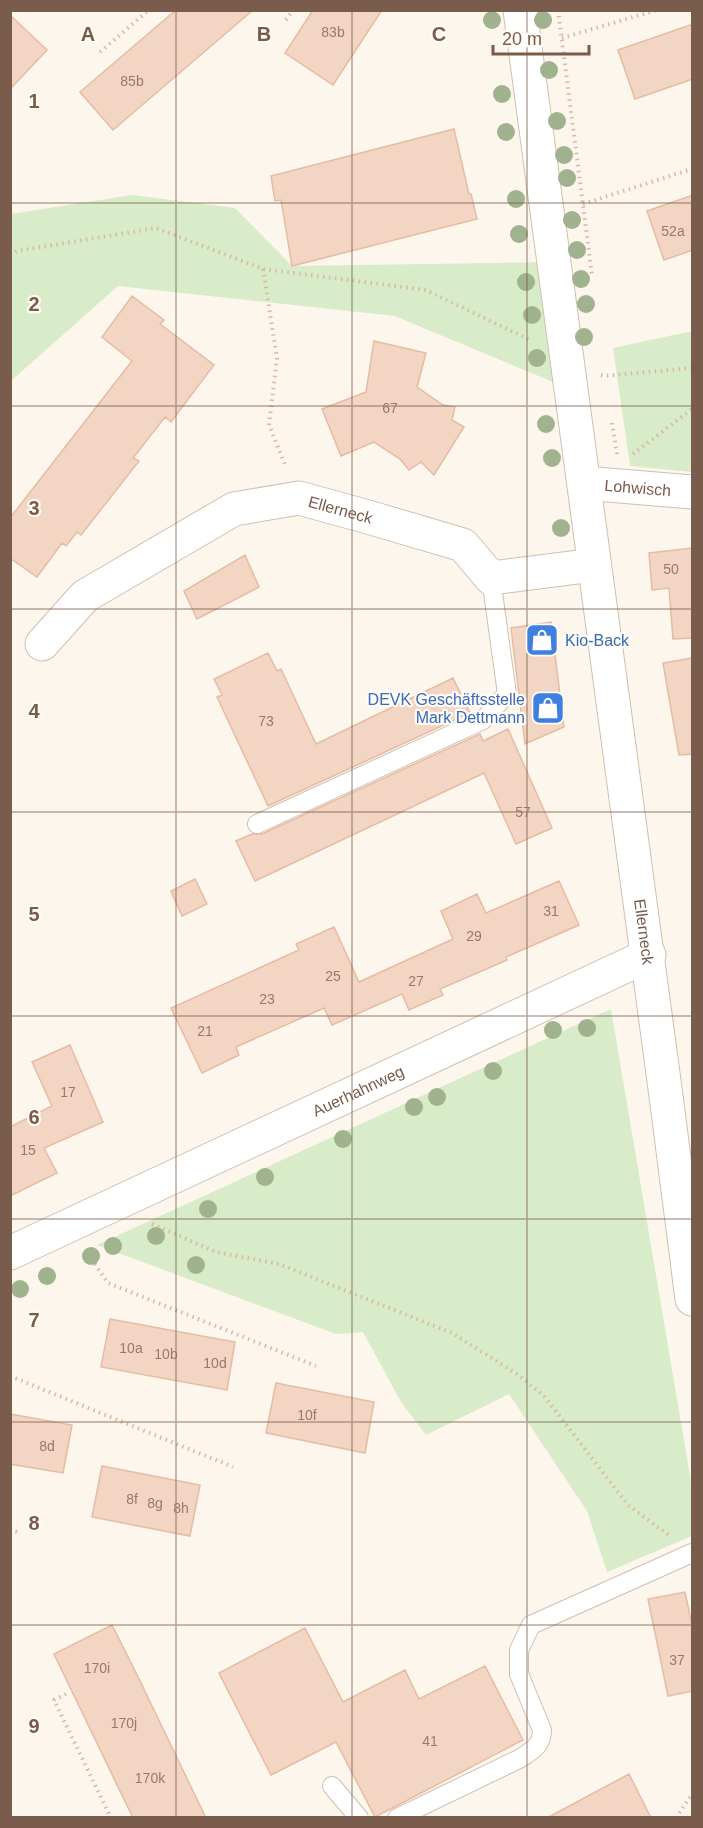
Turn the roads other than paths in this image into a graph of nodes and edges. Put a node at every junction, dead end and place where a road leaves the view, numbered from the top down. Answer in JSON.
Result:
{"nodes":[{"id":1,"x":520,"y":10,"type":"edge"},
{"id":2,"x":584,"y":483,"type":"junction"},
{"id":3,"x":693,"y":492,"type":"edge"},
{"id":4,"x":594,"y":565,"type":"junction"},
{"id":5,"x":491,"y":578,"type":"junction"},
{"id":6,"x":42,"y":644,"type":"dead end"},
{"id":7,"x":257,"y":824,"type":"dead end"},
{"id":8,"x":649,"y":955,"type":"junction"},
{"id":9,"x":10,"y":1253,"type":"edge"},
{"id":10,"x":693,"y":1299,"type":"edge"},
{"id":11,"x":692,"y":1553,"type":"edge"},
{"id":12,"x":332,"y":1786,"type":"dead end"},
{"id":13,"x":359,"y":1818,"type":"edge"},
{"id":14,"x":397,"y":1818,"type":"edge"}],
"edges":[{"from":1,"to":2,"type":"street","name":"Ellerneck"},
{"from":2,"to":3,"type":"street","name":"Lohwisch"},
{"from":2,"to":4,"type":"street","name":"Ellerneck"},
{"from":4,"to":5,"type":"street"},
{"from":4,"to":8,"type":"street","name":"Ellerneck"},
{"from":5,"to":6,"type":"street","name":"Ellerneck"},
{"from":5,"to":7,"type":"lane"},
{"from":8,"to":9,"type":"street","name":"Auerhahnweg"},
{"from":8,"to":10,"type":"street","name":"Ellerneck"},
{"from":11,"to":14,"type":"lane"},
{"from":12,"to":13,"type":"lane"}]}
